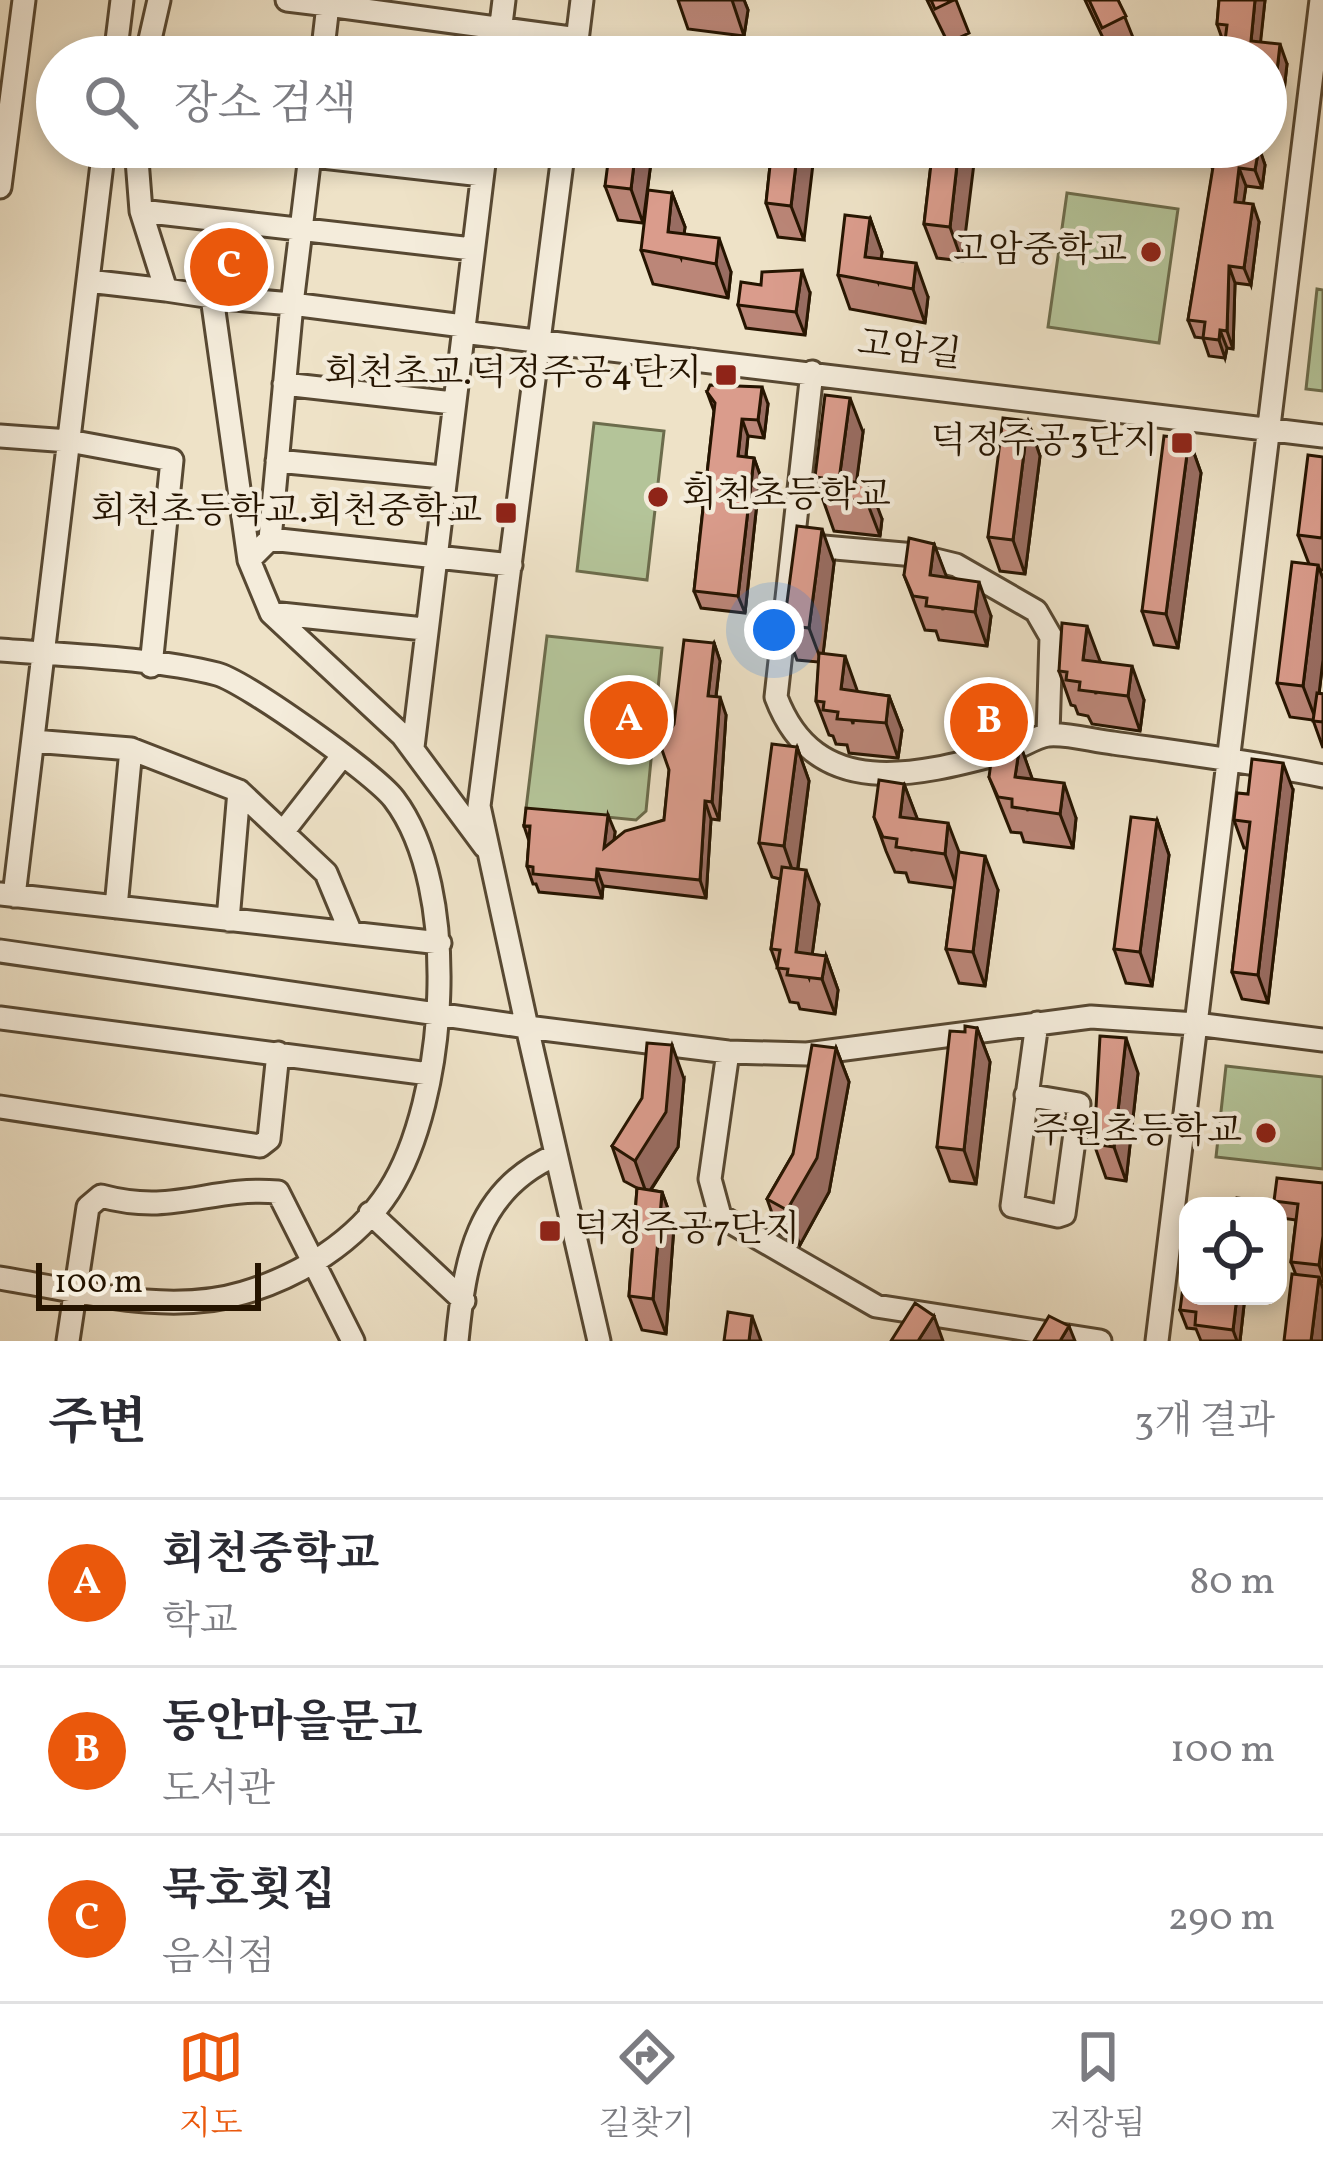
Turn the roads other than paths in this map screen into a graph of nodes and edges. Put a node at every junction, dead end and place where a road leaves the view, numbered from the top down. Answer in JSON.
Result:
{"nodes":[{"id":1,"x":24,"y":0,"type":"edge"},
{"id":2,"x":122,"y":0,"type":"edge"},
{"id":3,"x":159,"y":0,"type":"edge"},
{"id":4,"x":287,"y":0,"type":"edge"},
{"id":5,"x":504,"y":0,"type":"edge"},
{"id":6,"x":582,"y":0,"type":"edge"},
{"id":7,"x":1321,"y":0,"type":"edge"},
{"id":8,"x":329,"y":2,"type":"edge"},
{"id":9,"x":501,"y":29,"type":"junction"},
{"id":10,"x":118,"y":36,"type":"edge"},
{"id":11,"x":151,"y":36,"type":"edge"},
{"id":12,"x":325,"y":36,"type":"edge"},
{"id":13,"x":500,"y":36,"type":"edge"},
{"id":14,"x":529,"y":36,"type":"edge"},
{"id":15,"x":578,"y":36,"type":"edge"},
{"id":16,"x":8,"y":64,"type":"edge"},
{"id":17,"x":2,"y":161,"type":"edge"},
{"id":18,"x":101,"y":168,"type":"edge"},
{"id":19,"x":138,"y":168,"type":"edge"},
{"id":20,"x":308,"y":168,"type":"edge"},
{"id":21,"x":432,"y":168,"type":"edge"},
{"id":22,"x":483,"y":168,"type":"edge"},
{"id":23,"x":561,"y":168,"type":"edge"},
{"id":24,"x":482,"y":175,"type":"junction"},
{"id":25,"x":0,"y":187,"type":"edge"},
{"id":26,"x":141,"y":211,"type":"junction"},
{"id":27,"x":301,"y":228,"type":"junction"},
{"id":28,"x":472,"y":249,"type":"junction"},
{"id":29,"x":88,"y":281,"type":"junction"},
{"id":30,"x":166,"y":290,"type":"junction"},
{"id":31,"x":212,"y":297,"type":"junction"},
{"id":32,"x":292,"y":304,"type":"junction"},
{"id":33,"x":463,"y":329,"type":"junction"},
{"id":34,"x":538,"y":341,"type":"junction"},
{"id":35,"x":812,"y":372,"type":"junction"},
{"id":36,"x":284,"y":384,"type":"junction"},
{"id":37,"x":453,"y":403,"type":"junction"},
{"id":38,"x":1271,"y":429,"type":"junction"},
{"id":39,"x":0,"y":436,"type":"edge"},
{"id":40,"x":1323,"y":436,"type":"edge"},
{"id":41,"x":69,"y":442,"type":"junction"},
{"id":42,"x":277,"y":461,"type":"junction"},
{"id":43,"x":442,"y":477,"type":"junction"},
{"id":44,"x":270,"y":539,"type":"junction"},
{"id":45,"x":792,"y":543,"type":"junction"},
{"id":46,"x":434,"y":554,"type":"junction"},
{"id":47,"x":249,"y":560,"type":"junction"},
{"id":48,"x":511,"y":565,"type":"junction"},
{"id":49,"x":271,"y":613,"type":"junction"},
{"id":50,"x":424,"y":629,"type":"junction"},
{"id":51,"x":0,"y":650,"type":"edge"},
{"id":52,"x":44,"y":653,"type":"junction"},
{"id":53,"x":152,"y":666,"type":"junction"},
{"id":54,"x":1048,"y":735,"type":"junction"},
{"id":55,"x":33,"y":740,"type":"junction"},
{"id":56,"x":413,"y":747,"type":"junction"},
{"id":57,"x":131,"y":748,"type":"junction"},
{"id":58,"x":343,"y":755,"type":"junction"},
{"id":59,"x":1230,"y":757,"type":"junction"},
{"id":60,"x":1323,"y":776,"type":"edge"},
{"id":61,"x":239,"y":790,"type":"junction"},
{"id":62,"x":283,"y":832,"type":"junction"},
{"id":63,"x":492,"y":857,"type":"junction"},
{"id":64,"x":7,"y":895,"type":"edge"},
{"id":65,"x":116,"y":907,"type":"junction"},
{"id":66,"x":228,"y":920,"type":"junction"},
{"id":67,"x":351,"y":933,"type":"junction"},
{"id":68,"x":440,"y":943,"type":"junction"},
{"id":69,"x":0,"y":951,"type":"edge"},
{"id":70,"x":438,"y":1012,"type":"junction"},
{"id":71,"x":0,"y":1018,"type":"edge"},
{"id":72,"x":1036,"y":1023,"type":"junction"},
{"id":73,"x":1196,"y":1024,"type":"junction"},
{"id":74,"x":527,"y":1027,"type":"junction"},
{"id":75,"x":1323,"y":1040,"type":"edge"},
{"id":76,"x":728,"y":1052,"type":"junction"},
{"id":77,"x":278,"y":1053,"type":"junction"},
{"id":78,"x":429,"y":1074,"type":"junction"},
{"id":79,"x":1026,"y":1095,"type":"junction"},
{"id":80,"x":0,"y":1107,"type":"edge"},
{"id":81,"x":556,"y":1155,"type":"junction"},
{"id":82,"x":370,"y":1213,"type":"junction"},
{"id":83,"x":314,"y":1264,"type":"junction"},
{"id":84,"x":0,"y":1278,"type":"edge"},
{"id":85,"x":75,"y":1290,"type":"junction"},
{"id":86,"x":464,"y":1301,"type":"junction"},
{"id":87,"x":68,"y":1341,"type":"edge"},
{"id":88,"x":353,"y":1341,"type":"edge"},
{"id":89,"x":457,"y":1341,"type":"edge"},
{"id":90,"x":599,"y":1341,"type":"edge"},
{"id":91,"x":1100,"y":1341,"type":"edge"},
{"id":92,"x":1157,"y":1341,"type":"edge"}],
"edges":[{"from":1,"to":16,"type":"street"},
{"from":2,"to":10,"type":"street"},
{"from":3,"to":11,"type":"street"},
{"from":4,"to":8,"type":"street"},
{"from":5,"to":9,"type":"street"},
{"from":6,"to":15,"type":"street"},
{"from":7,"to":38,"type":"street"},
{"from":8,"to":9,"type":"street"},
{"from":8,"to":12,"type":"street"},
{"from":9,"to":13,"type":"street"},
{"from":9,"to":14,"type":"street"},
{"from":16,"to":17,"type":"street"},
{"from":17,"to":25,"type":"street"},
{"from":18,"to":29,"type":"street"},
{"from":19,"to":26,"type":"street"},
{"from":20,"to":27,"type":"street"},
{"from":21,"to":24,"type":"street"},
{"from":22,"to":24,"type":"street"},
{"from":23,"to":34,"type":"street"},
{"from":24,"to":28,"type":"street"},
{"from":26,"to":27,"type":"street"},
{"from":26,"to":30,"type":"street"},
{"from":27,"to":28,"type":"street"},
{"from":27,"to":32,"type":"street"},
{"from":28,"to":33,"type":"street"},
{"from":29,"to":30,"type":"street","name":"고암길"},
{"from":29,"to":41,"type":"street"},
{"from":30,"to":31,"type":"street","name":"고암길"},
{"from":31,"to":32,"type":"street","name":"고암길"},
{"from":31,"to":47,"type":"street"},
{"from":32,"to":33,"type":"street","name":"고암길"},
{"from":32,"to":36,"type":"street"},
{"from":33,"to":34,"type":"street","name":"고암길"},
{"from":33,"to":37,"type":"street"},
{"from":34,"to":35,"type":"street","name":"고암길"},
{"from":34,"to":48,"type":"street"},
{"from":35,"to":38,"type":"street","name":"고암길"},
{"from":35,"to":45,"type":"street"},
{"from":36,"to":37,"type":"street"},
{"from":36,"to":42,"type":"street"},
{"from":37,"to":43,"type":"street"},
{"from":38,"to":40,"type":"street","name":"고암길"},
{"from":38,"to":59,"type":"street"},
{"from":39,"to":41,"type":"street"},
{"from":41,"to":52,"type":"street"},
{"from":41,"to":53,"type":"street"},
{"from":42,"to":43,"type":"street"},
{"from":42,"to":44,"type":"street"},
{"from":43,"to":46,"type":"street"},
{"from":44,"to":46,"type":"street"},
{"from":44,"to":47,"type":"street"},
{"from":45,"to":54,"type":"street"},
{"from":45,"to":54,"type":"street"},
{"from":46,"to":48,"type":"street"},
{"from":46,"to":50,"type":"street"},
{"from":47,"to":49,"type":"street"},
{"from":48,"to":63,"type":"street"},
{"from":49,"to":50,"type":"street"},
{"from":49,"to":56,"type":"street"},
{"from":50,"to":56,"type":"street"},
{"from":51,"to":52,"type":"street"},
{"from":52,"to":53,"type":"street"},
{"from":52,"to":55,"type":"street"},
{"from":53,"to":58,"type":"street"},
{"from":54,"to":59,"type":"street"},
{"from":55,"to":57,"type":"street"},
{"from":55,"to":64,"type":"street"},
{"from":56,"to":63,"type":"street"},
{"from":57,"to":61,"type":"street"},
{"from":57,"to":65,"type":"street"},
{"from":58,"to":62,"type":"street"},
{"from":58,"to":68,"type":"street"},
{"from":59,"to":60,"type":"street"},
{"from":59,"to":73,"type":"street"},
{"from":61,"to":62,"type":"street"},
{"from":61,"to":66,"type":"street"},
{"from":62,"to":67,"type":"street"},
{"from":63,"to":74,"type":"street"},
{"from":64,"to":65,"type":"street"},
{"from":65,"to":66,"type":"street"},
{"from":66,"to":67,"type":"street"},
{"from":67,"to":68,"type":"street"},
{"from":68,"to":70,"type":"street"},
{"from":69,"to":70,"type":"street"},
{"from":70,"to":74,"type":"street"},
{"from":70,"to":78,"type":"street"},
{"from":71,"to":77,"type":"street"},
{"from":72,"to":73,"type":"street"},
{"from":72,"to":76,"type":"street"},
{"from":72,"to":79,"type":"street"},
{"from":73,"to":75,"type":"street"},
{"from":73,"to":92,"type":"street"},
{"from":74,"to":76,"type":"street"},
{"from":74,"to":81,"type":"street"},
{"from":76,"to":91,"type":"street"},
{"from":77,"to":78,"type":"street"},
{"from":77,"to":80,"type":"street"},
{"from":78,"to":82,"type":"street"},
{"from":79,"to":79,"type":"street"},
{"from":81,"to":86,"type":"street"},
{"from":81,"to":90,"type":"street"},
{"from":82,"to":83,"type":"street"},
{"from":82,"to":86,"type":"street"},
{"from":83,"to":85,"type":"street"},
{"from":83,"to":85,"type":"street"},
{"from":83,"to":88,"type":"street"},
{"from":84,"to":85,"type":"street"},
{"from":85,"to":87,"type":"street"},
{"from":86,"to":89,"type":"street"}]}
